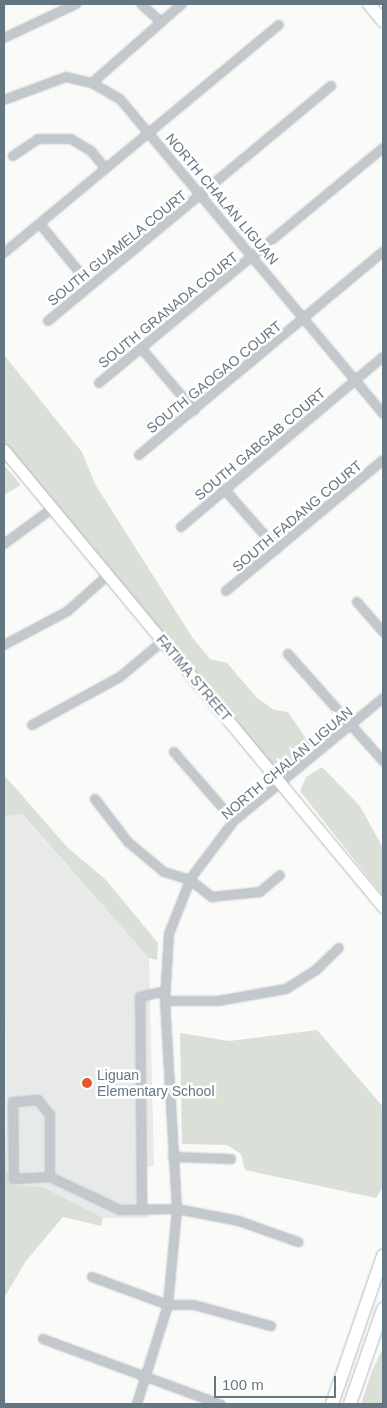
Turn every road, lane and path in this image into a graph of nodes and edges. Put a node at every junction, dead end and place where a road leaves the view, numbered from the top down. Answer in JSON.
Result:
{"nodes":[{"id":1,"x":76,"y":4,"type":"edge"},
{"id":2,"x":141,"y":4,"type":"edge"},
{"id":3,"x":182,"y":4,"type":"edge"},
{"id":4,"x":369,"y":4,"type":"edge"},
{"id":5,"x":383,"y":21,"type":"edge"},
{"id":6,"x":161,"y":22,"type":"junction"},
{"id":7,"x":279,"y":25,"type":"dead end"},
{"id":8,"x":4,"y":38,"type":"edge"},
{"id":9,"x":92,"y":83,"type":"junction"},
{"id":10,"x":331,"y":86,"type":"dead end"},
{"id":11,"x":4,"y":100,"type":"edge"},
{"id":12,"x":150,"y":132,"type":"junction"},
{"id":13,"x":383,"y":148,"type":"edge"},
{"id":14,"x":13,"y":156,"type":"dead end"},
{"id":15,"x":106,"y":169,"type":"junction"},
{"id":16,"x":202,"y":195,"type":"junction"},
{"id":17,"x":40,"y":224,"type":"junction"},
{"id":18,"x":383,"y":252,"type":"edge"},
{"id":19,"x":4,"y":253,"type":"edge"},
{"id":20,"x":254,"y":257,"type":"junction"},
{"id":21,"x":90,"y":285,"type":"junction"},
{"id":22,"x":304,"y":318,"type":"junction"},
{"id":23,"x":48,"y":321,"type":"dead end"},
{"id":24,"x":142,"y":348,"type":"junction"},
{"id":25,"x":383,"y":357,"type":"edge"},
{"id":26,"x":356,"y":380,"type":"junction"},
{"id":27,"x":99,"y":383,"type":"dead end"},
{"id":28,"x":194,"y":410,"type":"junction"},
{"id":29,"x":383,"y":413,"type":"edge"},
{"id":30,"x":4,"y":450,"type":"edge"},
{"id":31,"x":139,"y":455,"type":"dead end"},
{"id":32,"x":383,"y":460,"type":"edge"},
{"id":33,"x":224,"y":489,"type":"junction"},
{"id":34,"x":53,"y":508,"type":"junction"},
{"id":35,"x":181,"y":526,"type":"dead end"},
{"id":36,"x":4,"y":544,"type":"edge"},
{"id":37,"x":277,"y":549,"type":"junction"},
{"id":38,"x":108,"y":575,"type":"junction"},
{"id":39,"x":226,"y":591,"type":"dead end"},
{"id":40,"x":358,"y":602,"type":"dead end"},
{"id":41,"x":383,"y":631,"type":"edge"},
{"id":42,"x":163,"y":641,"type":"junction"},
{"id":43,"x":4,"y":645,"type":"edge"},
{"id":44,"x":288,"y":654,"type":"dead end"},
{"id":45,"x":383,"y":698,"type":"edge"},
{"id":46,"x":351,"y":723,"type":"junction"},
{"id":47,"x":32,"y":724,"type":"dead end"},
{"id":48,"x":174,"y":752,"type":"dead end"},
{"id":49,"x":383,"y":761,"type":"edge"},
{"id":50,"x":280,"y":782,"type":"junction"},
{"id":51,"x":95,"y":799,"type":"dead end"},
{"id":52,"x":234,"y":820,"type":"junction"},
{"id":53,"x":280,"y":875,"type":"dead end"},
{"id":54,"x":190,"y":880,"type":"junction"},
{"id":55,"x":383,"y":907,"type":"edge"},
{"id":56,"x":339,"y":948,"type":"dead end"},
{"id":57,"x":165,"y":991,"type":"junction"},
{"id":58,"x":165,"y":1001,"type":"junction"},
{"id":59,"x":173,"y":1157,"type":"junction"},
{"id":60,"x":231,"y":1159,"type":"dead end"},
{"id":61,"x":50,"y":1176,"type":"junction"},
{"id":62,"x":142,"y":1208,"type":"junction"},
{"id":63,"x":177,"y":1209,"type":"junction"},
{"id":64,"x":298,"y":1242,"type":"dead end"},
{"id":65,"x":383,"y":1256,"type":"edge"},
{"id":66,"x":92,"y":1277,"type":"dead end"},
{"id":67,"x":168,"y":1305,"type":"junction"},
{"id":68,"x":383,"y":1309,"type":"edge"},
{"id":69,"x":271,"y":1326,"type":"dead end"},
{"id":70,"x":43,"y":1339,"type":"dead end"},
{"id":71,"x":145,"y":1378,"type":"junction"},
{"id":72,"x":137,"y":1404,"type":"edge"},
{"id":73,"x":220,"y":1404,"type":"edge"},
{"id":74,"x":332,"y":1404,"type":"edge"},
{"id":75,"x":350,"y":1404,"type":"edge"}],
"edges":[{"from":1,"to":8,"type":"street"},
{"from":2,"to":6,"type":"street"},
{"from":3,"to":6,"type":"street"},
{"from":4,"to":5,"type":"main road"},
{"from":6,"to":9,"type":"street"},
{"from":7,"to":12,"type":"street"},
{"from":9,"to":11,"type":"street","name":"NORTH CHALAN LIGUAN"},
{"from":9,"to":12,"type":"street","name":"NORTH CHALAN LIGUAN"},
{"from":10,"to":16,"type":"street","name":"SOUTH GUAMELA COURT"},
{"from":12,"to":15,"type":"street"},
{"from":12,"to":16,"type":"street","name":"NORTH CHALAN LIGUAN"},
{"from":13,"to":20,"type":"street","name":"SOUTH GRANADA COURT"},
{"from":14,"to":15,"type":"street"},
{"from":15,"to":17,"type":"street"},
{"from":16,"to":20,"type":"street","name":"NORTH CHALAN LIGUAN"},
{"from":16,"to":21,"type":"street","name":"SOUTH GUAMELA COURT"},
{"from":17,"to":19,"type":"street"},
{"from":17,"to":21,"type":"street"},
{"from":18,"to":22,"type":"street","name":"SOUTH GAOGAO COURT"},
{"from":20,"to":22,"type":"street","name":"NORTH CHALAN LIGUAN"},
{"from":20,"to":24,"type":"street","name":"SOUTH GRANADA COURT"},
{"from":21,"to":23,"type":"street","name":"SOUTH GUAMELA COURT"},
{"from":22,"to":26,"type":"street","name":"NORTH CHALAN LIGUAN"},
{"from":22,"to":28,"type":"street","name":"SOUTH GAOGAO COURT"},
{"from":24,"to":27,"type":"street","name":"SOUTH GRANADA COURT"},
{"from":24,"to":28,"type":"street"},
{"from":25,"to":26,"type":"street","name":"SOUTH GABGAB COURT"},
{"from":26,"to":29,"type":"street","name":"NORTH CHALAN LIGUAN"},
{"from":26,"to":33,"type":"street","name":"SOUTH GABGAB COURT"},
{"from":28,"to":31,"type":"street","name":"SOUTH GAOGAO COURT"},
{"from":30,"to":34,"type":"main road","name":"FATIMA STREET"},
{"from":32,"to":37,"type":"street","name":"SOUTH FADANG COURT"},
{"from":33,"to":35,"type":"street","name":"SOUTH GABGAB COURT"},
{"from":33,"to":37,"type":"street"},
{"from":34,"to":36,"type":"street"},
{"from":34,"to":38,"type":"main road","name":"FATIMA STREET"},
{"from":37,"to":39,"type":"street","name":"SOUTH FADANG COURT"},
{"from":38,"to":42,"type":"main road","name":"FATIMA STREET"},
{"from":38,"to":43,"type":"street"},
{"from":40,"to":41,"type":"street"},
{"from":42,"to":47,"type":"street"},
{"from":42,"to":50,"type":"main road","name":"FATIMA STREET"},
{"from":44,"to":46,"type":"street"},
{"from":45,"to":46,"type":"street","name":"NORTH CHALAN LIGUAN"},
{"from":46,"to":49,"type":"street"},
{"from":46,"to":50,"type":"street","name":"NORTH CHALAN LIGUAN"},
{"from":48,"to":52,"type":"street"},
{"from":50,"to":52,"type":"street","name":"NORTH CHALAN LIGUAN"},
{"from":50,"to":55,"type":"main road","name":"FATIMA STREET"},
{"from":51,"to":54,"type":"street"},
{"from":52,"to":54,"type":"street","name":"NORTH CHALAN LIGUAN"},
{"from":53,"to":54,"type":"street"},
{"from":54,"to":57,"type":"street","name":"NORTH CHALAN LIGUAN"},
{"from":56,"to":58,"type":"street"},
{"from":57,"to":58,"type":"street","name":"NORTH CHALAN LIGUAN"},
{"from":57,"to":62,"type":"street"},
{"from":58,"to":59,"type":"street","name":"NORTH CHALAN LIGUAN"},
{"from":59,"to":60,"type":"street"},
{"from":59,"to":63,"type":"street","name":"NORTH CHALAN LIGUAN"},
{"from":61,"to":61,"type":"street"},
{"from":61,"to":62,"type":"street"},
{"from":62,"to":63,"type":"street"},
{"from":63,"to":64,"type":"street"},
{"from":63,"to":67,"type":"street","name":"NORTH CHALAN LIGUAN"},
{"from":65,"to":74,"type":"main road"},
{"from":66,"to":67,"type":"street"},
{"from":67,"to":69,"type":"street"},
{"from":67,"to":71,"type":"street","name":"NORTH CHALAN LIGUAN"},
{"from":68,"to":75,"type":"main road"},
{"from":70,"to":71,"type":"street"},
{"from":71,"to":72,"type":"street","name":"NORTH CHALAN LIGUAN"},
{"from":71,"to":73,"type":"street"}]}
